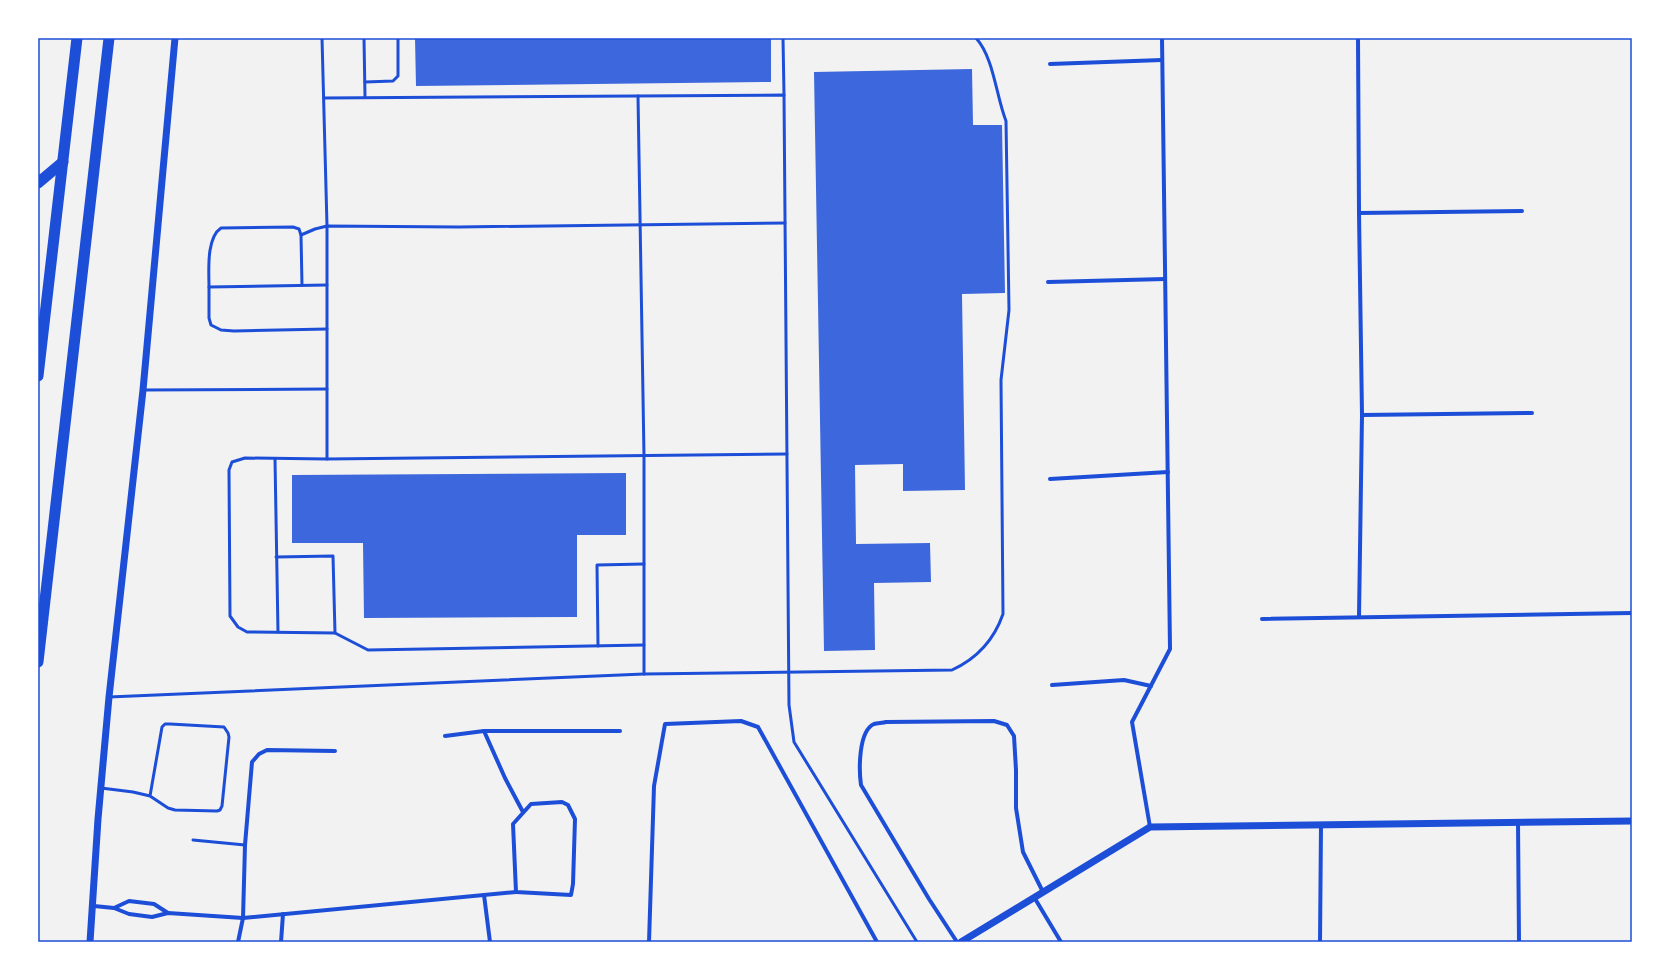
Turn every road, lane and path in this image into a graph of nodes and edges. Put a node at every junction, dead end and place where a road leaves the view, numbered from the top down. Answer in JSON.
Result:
{"nodes":[{"id":1,"x":77,"y":38,"type":"edge"},
{"id":2,"x":109,"y":38,"type":"edge"},
{"id":3,"x":175,"y":38,"type":"edge"},
{"id":4,"x":322,"y":38,"type":"edge"},
{"id":5,"x":364,"y":38,"type":"edge"},
{"id":6,"x":398,"y":38,"type":"edge"},
{"id":7,"x":783,"y":38,"type":"edge"},
{"id":8,"x":976,"y":38,"type":"edge"},
{"id":9,"x":1162,"y":38,"type":"edge"},
{"id":10,"x":1358,"y":38,"type":"edge"},
{"id":11,"x":1162,"y":60,"type":"junction"},
{"id":12,"x":1050,"y":64,"type":"dead end"},
{"id":13,"x":365,"y":82,"type":"junction"},
{"id":14,"x":784,"y":95,"type":"junction"},
{"id":15,"x":638,"y":96,"type":"junction"},
{"id":16,"x":365,"y":97,"type":"junction"},
{"id":17,"x":324,"y":98,"type":"junction"},
{"id":18,"x":63,"y":162,"type":"junction"},
{"id":19,"x":38,"y":183,"type":"edge"},
{"id":20,"x":1522,"y":211,"type":"dead end"},
{"id":21,"x":1359,"y":213,"type":"junction"},
{"id":22,"x":785,"y":223,"type":"junction"},
{"id":23,"x":640,"y":225,"type":"junction"},
{"id":24,"x":326,"y":226,"type":"junction"},
{"id":25,"x":301,"y":235,"type":"junction"},
{"id":26,"x":1165,"y":278,"type":"junction"},
{"id":27,"x":1048,"y":282,"type":"dead end"},
{"id":28,"x":302,"y":285,"type":"junction"},
{"id":29,"x":327,"y":285,"type":"junction"},
{"id":30,"x":209,"y":287,"type":"junction"},
{"id":31,"x":327,"y":329,"type":"junction"},
{"id":32,"x":38,"y":376,"type":"edge"},
{"id":33,"x":327,"y":389,"type":"junction"},
{"id":34,"x":143,"y":390,"type":"junction"},
{"id":35,"x":1532,"y":413,"type":"dead end"},
{"id":36,"x":1362,"y":415,"type":"junction"},
{"id":37,"x":787,"y":454,"type":"junction"},
{"id":38,"x":644,"y":456,"type":"junction"},
{"id":39,"x":275,"y":459,"type":"junction"},
{"id":40,"x":327,"y":459,"type":"junction"},
{"id":41,"x":1168,"y":472,"type":"junction"},
{"id":42,"x":1050,"y":479,"type":"dead end"},
{"id":43,"x":276,"y":557,"type":"junction"},
{"id":44,"x":644,"y":564,"type":"junction"},
{"id":45,"x":1632,"y":613,"type":"edge"},
{"id":46,"x":1359,"y":617,"type":"junction"},
{"id":47,"x":1262,"y":619,"type":"dead end"},
{"id":48,"x":278,"y":632,"type":"junction"},
{"id":49,"x":335,"y":633,"type":"junction"},
{"id":50,"x":644,"y":645,"type":"junction"},
{"id":51,"x":598,"y":646,"type":"junction"},
{"id":52,"x":38,"y":662,"type":"edge"},
{"id":53,"x":789,"y":673,"type":"junction"},
{"id":54,"x":644,"y":674,"type":"junction"},
{"id":55,"x":1052,"y":685,"type":"dead end"},
{"id":56,"x":1151,"y":686,"type":"junction"},
{"id":57,"x":109,"y":697,"type":"junction"},
{"id":58,"x":620,"y":730,"type":"dead end"},
{"id":59,"x":484,"y":731,"type":"junction"},
{"id":60,"x":445,"y":736,"type":"dead end"},
{"id":61,"x":336,"y":751,"type":"dead end"},
{"id":62,"x":101,"y":788,"type":"junction"},
{"id":63,"x":150,"y":796,"type":"junction"},
{"id":64,"x":523,"y":812,"type":"junction"},
{"id":65,"x":1632,"y":821,"type":"edge"},
{"id":66,"x":1518,"y":822,"type":"junction"},
{"id":67,"x":1321,"y":825,"type":"junction"},
{"id":68,"x":1150,"y":827,"type":"junction"},
{"id":69,"x":193,"y":840,"type":"dead end"},
{"id":70,"x":245,"y":845,"type":"junction"},
{"id":71,"x":516,"y":892,"type":"junction"},
{"id":72,"x":1043,"y":892,"type":"junction"},
{"id":73,"x":484,"y":895,"type":"junction"},
{"id":74,"x":1034,"y":897,"type":"junction"},
{"id":75,"x":94,"y":906,"type":"junction"},
{"id":76,"x":114,"y":908,"type":"junction"},
{"id":77,"x":168,"y":913,"type":"junction"},
{"id":78,"x":283,"y":914,"type":"junction"},
{"id":79,"x":243,"y":918,"type":"junction"},
{"id":80,"x":90,"y":942,"type":"edge"},
{"id":81,"x":238,"y":942,"type":"edge"},
{"id":82,"x":281,"y":942,"type":"edge"},
{"id":83,"x":490,"y":942,"type":"edge"},
{"id":84,"x":650,"y":942,"type":"edge"},
{"id":85,"x":877,"y":942,"type":"edge"},
{"id":86,"x":916,"y":942,"type":"edge"},
{"id":87,"x":957,"y":942,"type":"edge"},
{"id":88,"x":961,"y":942,"type":"edge"},
{"id":89,"x":1061,"y":942,"type":"edge"},
{"id":90,"x":1320,"y":942,"type":"edge"},
{"id":91,"x":1519,"y":942,"type":"edge"}],
"edges":[{"from":1,"to":18,"type":"highway"},
{"from":2,"to":52,"type":"highway"},
{"from":3,"to":34,"type":"street"},
{"from":4,"to":17,"type":"lane"},
{"from":5,"to":13,"type":"lane"},
{"from":6,"to":13,"type":"lane"},
{"from":7,"to":14,"type":"lane"},
{"from":8,"to":53,"type":"lane"},
{"from":9,"to":11,"type":"street"},
{"from":10,"to":21,"type":"street"},
{"from":11,"to":12,"type":"street"},
{"from":11,"to":26,"type":"street"},
{"from":13,"to":16,"type":"lane"},
{"from":14,"to":15,"type":"lane"},
{"from":14,"to":22,"type":"lane"},
{"from":15,"to":16,"type":"lane"},
{"from":15,"to":23,"type":"lane"},
{"from":16,"to":17,"type":"lane"},
{"from":17,"to":24,"type":"lane"},
{"from":18,"to":19,"type":"highway"},
{"from":18,"to":32,"type":"highway"},
{"from":20,"to":21,"type":"street"},
{"from":21,"to":36,"type":"street"},
{"from":22,"to":23,"type":"lane"},
{"from":22,"to":37,"type":"lane"},
{"from":23,"to":24,"type":"lane"},
{"from":23,"to":38,"type":"lane"},
{"from":24,"to":25,"type":"lane"},
{"from":24,"to":29,"type":"lane"},
{"from":25,"to":28,"type":"lane"},
{"from":25,"to":30,"type":"lane"},
{"from":26,"to":27,"type":"street"},
{"from":26,"to":41,"type":"street"},
{"from":28,"to":29,"type":"lane"},
{"from":28,"to":30,"type":"lane"},
{"from":29,"to":31,"type":"lane"},
{"from":30,"to":31,"type":"lane"},
{"from":31,"to":33,"type":"lane"},
{"from":33,"to":34,"type":"lane"},
{"from":33,"to":40,"type":"lane"},
{"from":34,"to":57,"type":"street"},
{"from":35,"to":36,"type":"street"},
{"from":36,"to":46,"type":"street"},
{"from":37,"to":38,"type":"lane"},
{"from":37,"to":53,"type":"lane"},
{"from":38,"to":40,"type":"lane"},
{"from":38,"to":44,"type":"lane"},
{"from":39,"to":40,"type":"lane"},
{"from":39,"to":43,"type":"lane"},
{"from":39,"to":48,"type":"lane"},
{"from":41,"to":42,"type":"street"},
{"from":41,"to":56,"type":"street"},
{"from":43,"to":48,"type":"lane"},
{"from":43,"to":49,"type":"lane"},
{"from":44,"to":50,"type":"lane"},
{"from":44,"to":51,"type":"lane"},
{"from":45,"to":46,"type":"street"},
{"from":46,"to":47,"type":"street"},
{"from":48,"to":49,"type":"lane"},
{"from":49,"to":51,"type":"lane"},
{"from":50,"to":51,"type":"lane"},
{"from":50,"to":54,"type":"lane"},
{"from":53,"to":54,"type":"lane"},
{"from":53,"to":86,"type":"lane"},
{"from":54,"to":57,"type":"lane"},
{"from":55,"to":56,"type":"street"},
{"from":56,"to":68,"type":"street"},
{"from":57,"to":62,"type":"street"},
{"from":58,"to":59,"type":"street"},
{"from":59,"to":60,"type":"street"},
{"from":59,"to":64,"type":"street"},
{"from":61,"to":70,"type":"street"},
{"from":62,"to":63,"type":"lane"},
{"from":62,"to":75,"type":"street"},
{"from":63,"to":63,"type":"lane"},
{"from":64,"to":71,"type":"street"},
{"from":64,"to":71,"type":"street"},
{"from":65,"to":66,"type":"street"},
{"from":66,"to":67,"type":"street"},
{"from":66,"to":91,"type":"street"},
{"from":67,"to":68,"type":"street"},
{"from":67,"to":90,"type":"street"},
{"from":68,"to":72,"type":"street"},
{"from":69,"to":70,"type":"lane"},
{"from":70,"to":79,"type":"street"},
{"from":71,"to":73,"type":"street"},
{"from":72,"to":74,"type":"street"},
{"from":72,"to":87,"type":"street"},
{"from":73,"to":78,"type":"street"},
{"from":73,"to":83,"type":"street"},
{"from":74,"to":88,"type":"street"},
{"from":74,"to":89,"type":"street"},
{"from":75,"to":76,"type":"street"},
{"from":75,"to":80,"type":"street"},
{"from":76,"to":77,"type":"street"},
{"from":76,"to":77,"type":"street"},
{"from":77,"to":79,"type":"street"},
{"from":78,"to":79,"type":"street"},
{"from":78,"to":82,"type":"street"},
{"from":79,"to":81,"type":"street"},
{"from":84,"to":85,"type":"street"}]}
